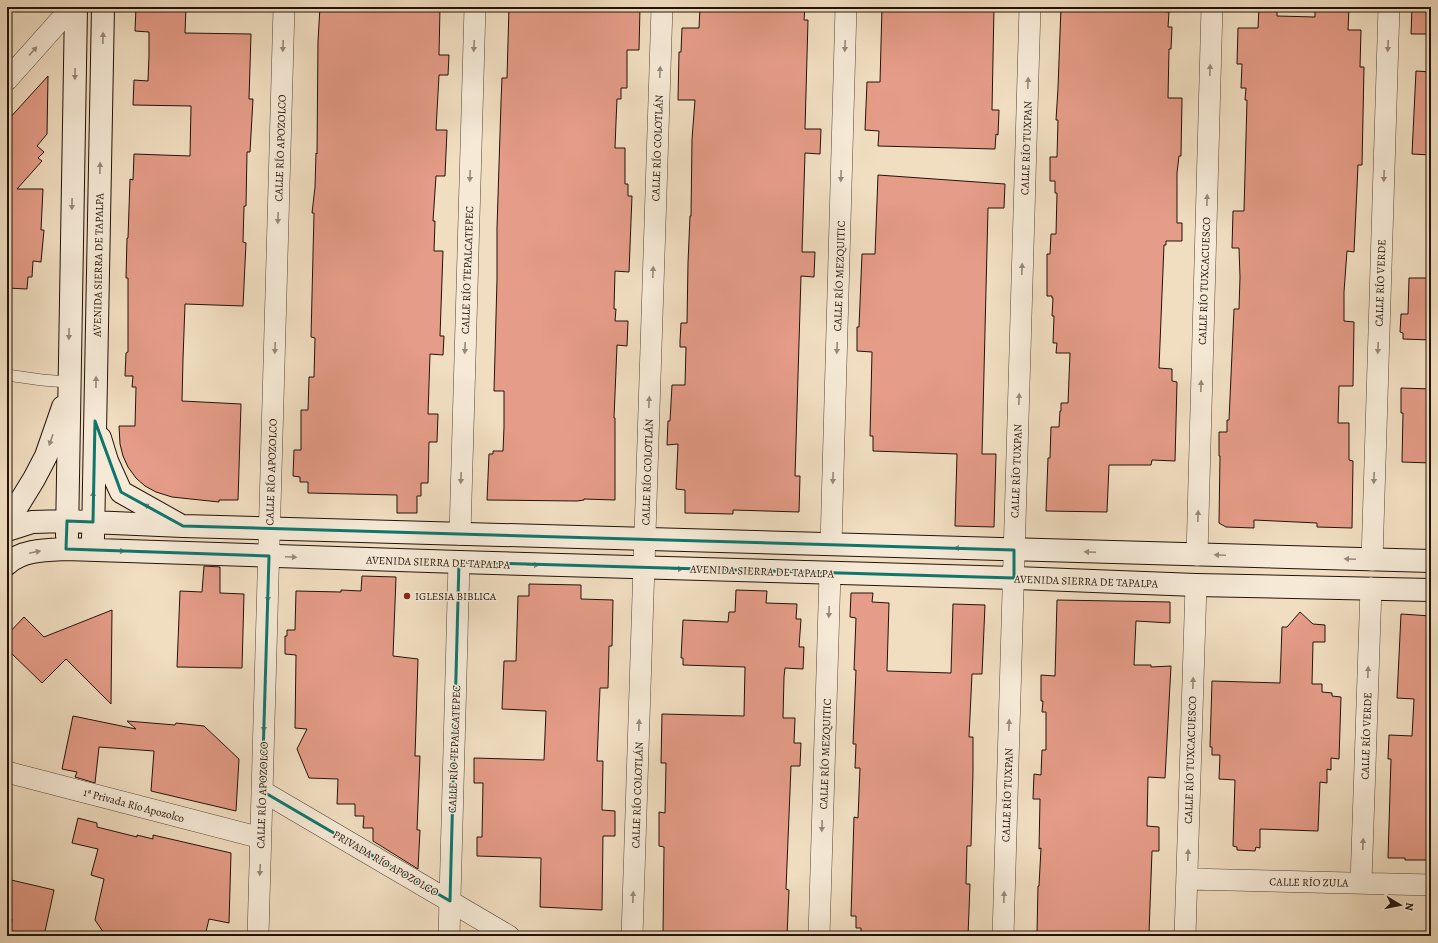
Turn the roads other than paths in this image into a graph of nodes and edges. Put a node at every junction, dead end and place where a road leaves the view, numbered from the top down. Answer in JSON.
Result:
{"nodes":[{"id":1,"x":72,"y":7,"type":"edge"},
{"id":2,"x":76,"y":7,"type":"edge"},
{"id":3,"x":103,"y":7,"type":"edge"},
{"id":4,"x":284,"y":7,"type":"edge"},
{"id":5,"x":475,"y":7,"type":"edge"},
{"id":6,"x":662,"y":7,"type":"edge"},
{"id":7,"x":846,"y":7,"type":"edge"},
{"id":8,"x":1030,"y":7,"type":"edge"},
{"id":9,"x":1212,"y":7,"type":"edge"},
{"id":10,"x":1389,"y":7,"type":"edge"},
{"id":11,"x":7,"y":80,"type":"edge"},
{"id":12,"x":7,"y":374,"type":"edge"},
{"id":13,"x":69,"y":386,"type":"junction"},
{"id":14,"x":95,"y":421,"type":"junction"},
{"id":15,"x":67,"y":521,"type":"junction"},
{"id":16,"x":93,"y":522,"type":"junction"},
{"id":17,"x":7,"y":523,"type":"edge"},
{"id":18,"x":183,"y":526,"type":"junction"},
{"id":19,"x":270,"y":529,"type":"junction"},
{"id":20,"x":7,"y":530,"type":"edge"},
{"id":21,"x":460,"y":534,"type":"junction"},
{"id":22,"x":645,"y":539,"type":"junction"},
{"id":23,"x":831,"y":544,"type":"junction"},
{"id":24,"x":66,"y":549,"type":"junction"},
{"id":25,"x":93,"y":550,"type":"junction"},
{"id":26,"x":1014,"y":550,"type":"junction"},
{"id":27,"x":1197,"y":555,"type":"junction"},
{"id":28,"x":269,"y":556,"type":"junction"},
{"id":29,"x":1372,"y":560,"type":"junction"},
{"id":30,"x":1431,"y":561,"type":"edge"},
{"id":31,"x":459,"y":562,"type":"junction"},
{"id":32,"x":7,"y":564,"type":"edge"},
{"id":33,"x":644,"y":568,"type":"junction"},
{"id":34,"x":830,"y":573,"type":"junction"},
{"id":35,"x":1014,"y":578,"type":"junction"},
{"id":36,"x":1196,"y":585,"type":"junction"},
{"id":37,"x":1371,"y":588,"type":"junction"},
{"id":38,"x":1431,"y":590,"type":"edge"},
{"id":39,"x":7,"y":772,"type":"edge"},
{"id":40,"x":262,"y":791,"type":"junction"},
{"id":41,"x":261,"y":838,"type":"junction"},
{"id":42,"x":1187,"y":880,"type":"junction"},
{"id":43,"x":1362,"y":883,"type":"junction"},
{"id":44,"x":1431,"y":885,"type":"edge"},
{"id":45,"x":450,"y":901,"type":"junction"},
{"id":46,"x":258,"y":936,"type":"edge"},
{"id":47,"x":449,"y":936,"type":"edge"},
{"id":48,"x":509,"y":936,"type":"edge"},
{"id":49,"x":632,"y":936,"type":"edge"},
{"id":50,"x":819,"y":936,"type":"edge"},
{"id":51,"x":1003,"y":936,"type":"edge"},
{"id":52,"x":1185,"y":936,"type":"edge"}],
"edges":[{"from":11,"to":1,"type":"street","one_way":true},
{"from":2,"to":13,"type":"main road","one_way":true},
{"from":14,"to":3,"type":"main road","name":"AVENIDA SIERRA DE TAPALPA","one_way":true},
{"from":4,"to":19,"type":"street","name":"CALLE RÍO APOZOLCO","one_way":true},
{"from":5,"to":21,"type":"street","name":"CALLE RÍO TEPALCATEPEC","one_way":true},
{"from":22,"to":6,"type":"street","name":"CALLE RÍO COLOTLÁN","one_way":true},
{"from":7,"to":23,"type":"street","name":"CALLE RÍO MEZQUITIC","one_way":true},
{"from":26,"to":8,"type":"street","name":"CALLE RÍO TUXPAN","one_way":true},
{"from":27,"to":9,"type":"street","name":"CALLE RÍO TUXCACUESCO","one_way":true},
{"from":10,"to":29,"type":"street","name":"CALLE RÍO VERDE","one_way":true},
{"from":12,"to":13,"type":"lane"},
{"from":13,"to":15,"type":"main road"},
{"from":13,"to":17,"type":"main road","one_way":true},
{"from":16,"to":14,"type":"main road","name":"AVENIDA SIERRA DE TAPALPA","one_way":true},
{"from":18,"to":14,"type":"main road","one_way":true},
{"from":15,"to":16,"type":"main road"},
{"from":15,"to":20,"type":"main road"},
{"from":15,"to":24,"type":"main road"},
{"from":16,"to":18,"type":"main road"},
{"from":16,"to":25,"type":"main road","name":"AVENIDA SIERRA DE TAPALPA"},
{"from":18,"to":19,"type":"main road"},
{"from":19,"to":21,"type":"main road"},
{"from":19,"to":28,"type":"street","name":"CALLE RÍO APOZOLCO"},
{"from":21,"to":22,"type":"main road"},
{"from":22,"to":23,"type":"main road"},
{"from":22,"to":33,"type":"street","name":"CALLE RÍO COLOTLÁN"},
{"from":26,"to":23,"type":"main road","one_way":true},
{"from":24,"to":25,"type":"main road","name":"AVENIDA SIERRA DE TAPALPA"},
{"from":32,"to":24,"type":"main road","name":"AVENIDA SIERRA DE TAPALPA","one_way":true},
{"from":25,"to":28,"type":"main road","name":"AVENIDA SIERRA DE TAPALPA","one_way":true},
{"from":27,"to":26,"type":"main road","one_way":true},
{"from":26,"to":35,"type":"street","name":"CALLE RÍO TUXPAN"},
{"from":29,"to":27,"type":"main road","one_way":true},
{"from":28,"to":31,"type":"main road","name":"AVENIDA SIERRA DE TAPALPA","one_way":true},
{"from":28,"to":40,"type":"street","name":"CALLE RÍO APOZOLCO","one_way":true},
{"from":29,"to":30,"type":"main road"},
{"from":31,"to":33,"type":"main road","name":"AVENIDA SIERRA DE TAPALPA","one_way":true},
{"from":31,"to":45,"type":"street","name":"CALLE RÍO TEPALCATEPEC"},
{"from":33,"to":34,"type":"main road","name":"AVENIDA SIERRA DE TAPALPA","one_way":true},
{"from":49,"to":33,"type":"street","name":"CALLE RÍO COLOTLÁN","one_way":true},
{"from":34,"to":35,"type":"main road","name":"AVENIDA SIERRA DE TAPALPA"},
{"from":34,"to":50,"type":"street","name":"CALLE RÍO MEZQUITIC","one_way":true},
{"from":35,"to":36,"type":"main road","name":"AVENIDA SIERRA DE TAPALPA"},
{"from":51,"to":35,"type":"street","name":"CALLE RÍO TUXPAN","one_way":true},
{"from":36,"to":37,"type":"main road","name":"AVENIDA SIERRA DE TAPALPA"},
{"from":42,"to":36,"type":"street","name":"CALLE RÍO TUXCACUESCO","one_way":true},
{"from":37,"to":38,"type":"main road","name":"AVENIDA SIERRA DE TAPALPA"},
{"from":43,"to":37,"type":"street","name":"CALLE RÍO VERDE","one_way":true},
{"from":39,"to":41,"type":"street","name":"1ª Privada Río Apozolco"},
{"from":40,"to":41,"type":"street","name":"CALLE RÍO APOZOLCO"},
{"from":40,"to":45,"type":"street","name":"PRIVADA RÍO APOZOLCO"},
{"from":41,"to":46,"type":"street","name":"CALLE RÍO APOZOLCO","one_way":true},
{"from":42,"to":43,"type":"street","name":"CALLE RÍO ZULA"},
{"from":42,"to":52,"type":"street","name":"CALLE RÍO TUXCACUESCO"},
{"from":43,"to":44,"type":"street","name":"CALLE RÍO ZULA"},
{"from":45,"to":47,"type":"street","name":"CALLE RÍO TEPALCATEPEC"},
{"from":45,"to":48,"type":"street","name":"PRIVADA RÍO APOZOLCO"}]}
